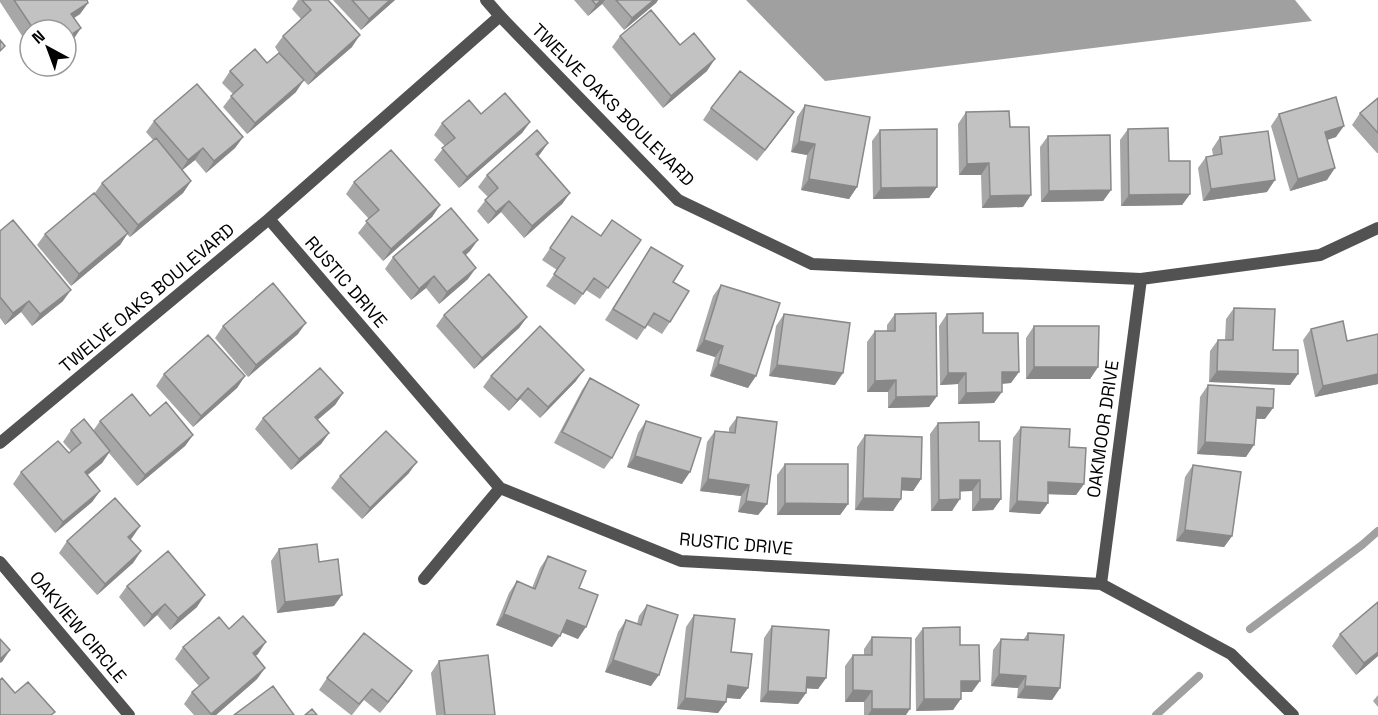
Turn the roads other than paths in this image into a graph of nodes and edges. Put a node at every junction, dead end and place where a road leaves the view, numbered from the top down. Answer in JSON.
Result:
{"nodes":[{"id":1,"x":486,"y":0,"type":"edge"},
{"id":2,"x":500,"y":16,"type":"junction"},
{"id":3,"x":268,"y":219,"type":"junction"},
{"id":4,"x":1378,"y":228,"type":"edge"},
{"id":5,"x":1141,"y":279,"type":"junction"},
{"id":6,"x":0,"y":443,"type":"edge"},
{"id":7,"x":500,"y":488,"type":"junction"},
{"id":8,"x":0,"y":562,"type":"edge"},
{"id":9,"x":424,"y":579,"type":"dead end"},
{"id":10,"x":1101,"y":584,"type":"junction"},
{"id":11,"x":129,"y":715,"type":"edge"},
{"id":12,"x":1293,"y":715,"type":"edge"}],
"edges":[{"from":1,"to":2,"type":"street"},
{"from":2,"to":3,"type":"street","name":"TWELVE OAKS BOULEVARD"},
{"from":2,"to":5,"type":"street","name":"TWELVE OAKS BOULEVARD"},
{"from":3,"to":6,"type":"street","name":"TWELVE OAKS BOULEVARD"},
{"from":3,"to":7,"type":"street","name":"RUSTIC DRIVE"},
{"from":4,"to":5,"type":"street","name":"TWELVE OAKS BOULEVARD"},
{"from":5,"to":10,"type":"street","name":"OAKMOOR DRIVE"},
{"from":7,"to":9,"type":"street"},
{"from":7,"to":10,"type":"street","name":"RUSTIC DRIVE"},
{"from":8,"to":11,"type":"street","name":"OAKVIEW CIRCLE"},
{"from":10,"to":12,"type":"street","name":"RUSTIC DRIVE"}]}
